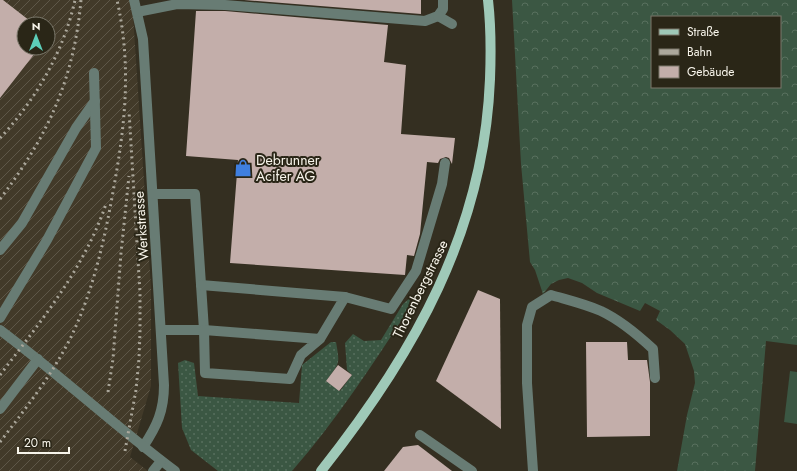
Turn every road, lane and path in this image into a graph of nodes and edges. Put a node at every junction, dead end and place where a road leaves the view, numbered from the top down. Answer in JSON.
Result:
{"nodes":[{"id":1,"x":134,"y":0,"type":"edge"},
{"id":2,"x":443,"y":0,"type":"edge"},
{"id":3,"x":488,"y":0,"type":"edge"},
{"id":4,"x":164,"y":3,"type":"edge"},
{"id":5,"x":136,"y":12,"type":"junction"},
{"id":6,"x":438,"y":16,"type":"junction"},
{"id":7,"x":452,"y":24,"type":"dead end"},
{"id":8,"x":94,"y":74,"type":"dead end"},
{"id":9,"x":94,"y":101,"type":"junction"},
{"id":10,"x":445,"y":163,"type":"dead end"},
{"id":11,"x":153,"y":194,"type":"junction"},
{"id":12,"x":0,"y":250,"type":"edge"},
{"id":13,"x":201,"y":285,"type":"junction"},
{"id":14,"x":345,"y":297,"type":"junction"},
{"id":15,"x":0,"y":318,"type":"edge"},
{"id":16,"x":0,"y":330,"type":"edge"},
{"id":17,"x":161,"y":330,"type":"junction"},
{"id":18,"x":204,"y":330,"type":"junction"},
{"id":19,"x":320,"y":339,"type":"junction"},
{"id":20,"x":38,"y":360,"type":"junction"},
{"id":21,"x":655,"y":378,"type":"dead end"},
{"id":22,"x":0,"y":409,"type":"edge"},
{"id":23,"x":420,"y":435,"type":"dead end"},
{"id":24,"x":143,"y":448,"type":"junction"},
{"id":25,"x":161,"y":461,"type":"junction"},
{"id":26,"x":153,"y":471,"type":"edge"},
{"id":27,"x":175,"y":471,"type":"edge"},
{"id":28,"x":321,"y":471,"type":"edge"},
{"id":29,"x":472,"y":471,"type":"edge"},
{"id":30,"x":533,"y":471,"type":"edge"}],
"edges":[{"from":1,"to":5,"type":"street","name":"Werkstrasse"},
{"from":2,"to":6,"type":"street"},
{"from":3,"to":28,"type":"main road","name":"Thorenbergstrasse"},
{"from":4,"to":5,"type":"street"},
{"from":4,"to":6,"type":"street"},
{"from":5,"to":11,"type":"street","name":"Werkstrasse"},
{"from":6,"to":7,"type":"street"},
{"from":8,"to":9,"type":"street"},
{"from":9,"to":12,"type":"street"},
{"from":9,"to":15,"type":"street"},
{"from":10,"to":14,"type":"street"},
{"from":11,"to":13,"type":"street"},
{"from":11,"to":17,"type":"street","name":"Werkstrasse"},
{"from":13,"to":14,"type":"street"},
{"from":13,"to":18,"type":"street"},
{"from":14,"to":19,"type":"street"},
{"from":16,"to":20,"type":"street"},
{"from":17,"to":18,"type":"street"},
{"from":17,"to":24,"type":"street","name":"Werkstrasse"},
{"from":18,"to":19,"type":"street"},
{"from":18,"to":19,"type":"street"},
{"from":20,"to":22,"type":"street"},
{"from":20,"to":24,"type":"street"},
{"from":21,"to":30,"type":"street"},
{"from":23,"to":29,"type":"street"},
{"from":24,"to":25,"type":"street"},
{"from":25,"to":26,"type":"street"},
{"from":25,"to":27,"type":"street"}]}
